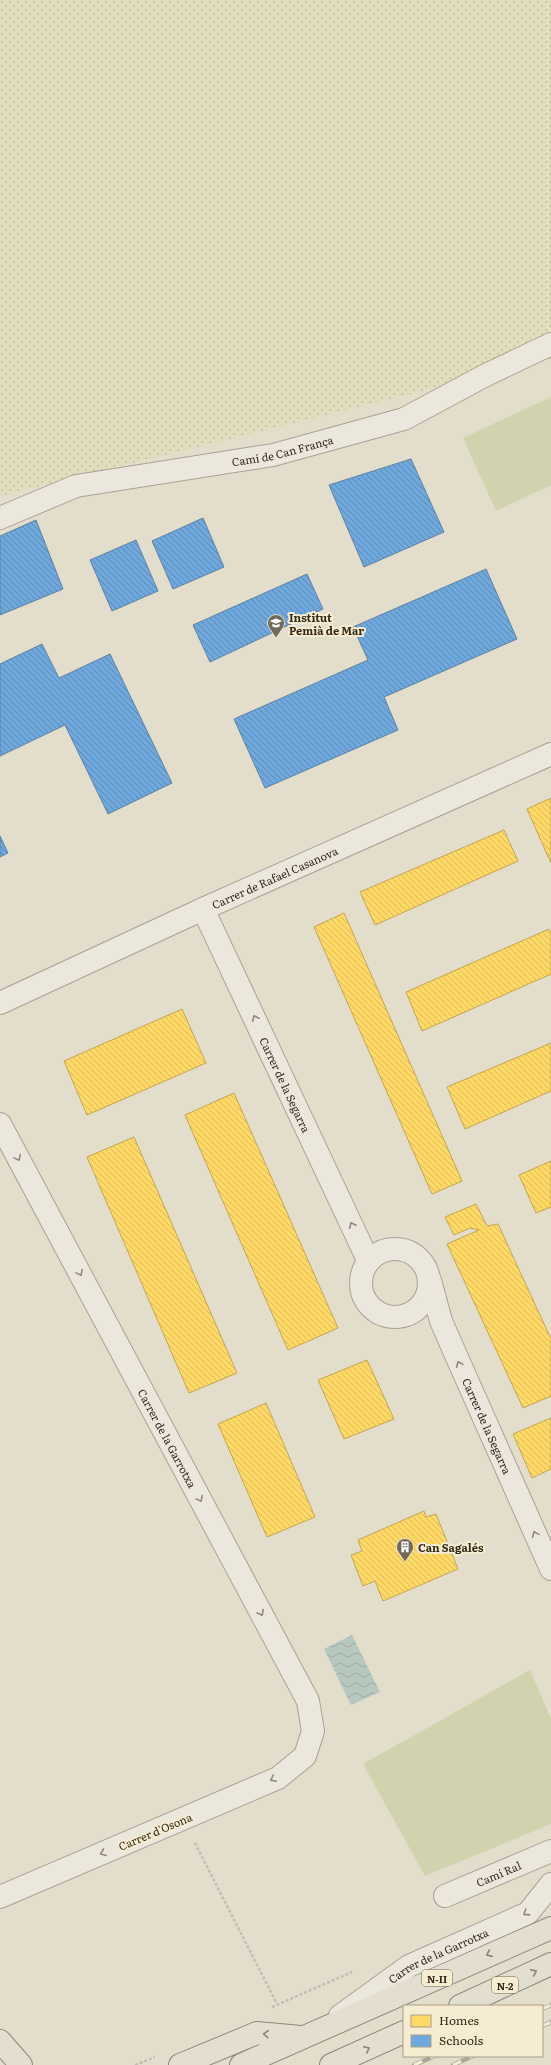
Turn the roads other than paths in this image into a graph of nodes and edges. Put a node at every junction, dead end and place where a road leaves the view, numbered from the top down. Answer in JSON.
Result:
{"nodes":[{"id":1,"x":551,"y":344,"type":"edge"},
{"id":2,"x":0,"y":518,"type":"edge"},
{"id":3,"x":551,"y":754,"type":"edge"},
{"id":4,"x":203,"y":909,"type":"junction"},
{"id":5,"x":0,"y":1003,"type":"edge"},
{"id":6,"x":0,"y":1124,"type":"edge"},
{"id":7,"x":368,"y":1260,"type":"junction"},
{"id":8,"x":430,"y":1280,"type":"junction"},
{"id":9,"x":551,"y":1569,"type":"edge"},
{"id":10,"x":305,"y":1756,"type":"joint"},
{"id":11,"x":551,"y":1851,"type":"edge"},
{"id":12,"x":551,"y":1884,"type":"edge"},
{"id":13,"x":0,"y":1896,"type":"edge"},
{"id":14,"x":445,"y":1896,"type":"dead end"},
{"id":15,"x":551,"y":1928,"type":"edge"},
{"id":16,"x":551,"y":1964,"type":"edge"},
{"id":17,"x":462,"y":2005,"type":"edge"},
{"id":18,"x":403,"y":2032,"type":"edge"},
{"id":19,"x":314,"y":2033,"type":"junction"},
{"id":20,"x":0,"y":2041,"type":"edge"},
{"id":21,"x":21,"y":2065,"type":"edge"},
{"id":22,"x":180,"y":2065,"type":"edge"},
{"id":23,"x":241,"y":2065,"type":"edge"},
{"id":24,"x":331,"y":2065,"type":"edge"}],
"edges":[{"from":1,"to":2,"type":"street","name":"Camí de Can França"},
{"from":3,"to":4,"type":"street","name":"Carrer de Rafael Casanova"},
{"from":4,"to":5,"type":"street","name":"Carrer de Rafael Casanova"},
{"from":7,"to":4,"type":"street","name":"Carrer de la Segarra","one_way":true},
{"from":6,"to":10,"type":"street","name":"Carrer de la Garrotxa","one_way":true},
{"from":7,"to":8,"type":"street","name":"Carrer de la Segarra"},
{"from":7,"to":8,"type":"street"},
{"from":9,"to":8,"type":"street","name":"Carrer de la Segarra","one_way":true},
{"from":10,"to":13,"type":"street","name":"Carrer d'Osona","one_way":true},
{"from":11,"to":14,"type":"street","name":"Camí Ral"},
{"from":12,"to":19,"type":"street","name":"Carrer de la Garrotxa","one_way":true},
{"from":15,"to":19,"type":"main road","number":"N-II","one_way":true},
{"from":17,"to":16,"type":"main road","number":"N-2","one_way":true},
{"from":24,"to":18,"type":"main road","one_way":true},
{"from":19,"to":22,"type":"main road","number":"N-II","one_way":true},
{"from":19,"to":23,"type":"main road","number":"N-II"},
{"from":20,"to":21,"type":"main road"}]}
